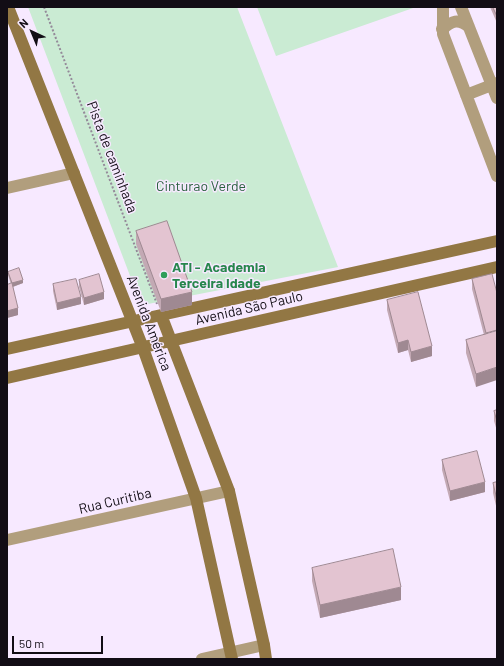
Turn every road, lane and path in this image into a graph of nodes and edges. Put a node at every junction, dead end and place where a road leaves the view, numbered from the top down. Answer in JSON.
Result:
{"nodes":[{"id":1,"x":8,"y":7,"type":"edge"},
{"id":2,"x":44,"y":7,"type":"edge"},
{"id":3,"x":442,"y":7,"type":"edge"},
{"id":4,"x":461,"y":7,"type":"edge"},
{"id":5,"x":469,"y":27,"type":"junction"},
{"id":6,"x":12,"y":29,"type":"edge"},
{"id":7,"x":442,"y":29,"type":"junction"},
{"id":8,"x":494,"y":84,"type":"edge"},
{"id":9,"x":466,"y":95,"type":"junction"},
{"id":10,"x":497,"y":98,"type":"edge"},
{"id":11,"x":74,"y":173,"type":"junction"},
{"id":12,"x":497,"y":176,"type":"edge"},
{"id":13,"x":7,"y":188,"type":"edge"},
{"id":14,"x":497,"y":241,"type":"edge"},
{"id":15,"x":497,"y":267,"type":"edge"},
{"id":16,"x":161,"y":315,"type":"junction"},
{"id":17,"x":133,"y":321,"type":"junction"},
{"id":18,"x":171,"y":341,"type":"junction"},
{"id":19,"x":143,"y":348,"type":"junction"},
{"id":20,"x":7,"y":349,"type":"edge"},
{"id":21,"x":7,"y":378,"type":"edge"},
{"id":22,"x":229,"y":491,"type":"junction"},
{"id":23,"x":196,"y":498,"type":"junction"},
{"id":24,"x":7,"y":540,"type":"edge"},
{"id":25,"x":264,"y":645,"type":"junction"},
{"id":26,"x":232,"y":656,"type":"edge"},
{"id":27,"x":202,"y":659,"type":"edge"},
{"id":28,"x":266,"y":659,"type":"edge"}],
"edges":[{"from":1,"to":6,"type":"main road","name":"Avenida América"},
{"from":2,"to":16,"type":"path","name":"Pista de caminhada"},
{"from":3,"to":7,"type":"street"},
{"from":4,"to":5,"type":"street"},
{"from":5,"to":7,"type":"street"},
{"from":5,"to":8,"type":"street"},
{"from":6,"to":11,"type":"main road","name":"Avenida América"},
{"from":7,"to":9,"type":"street"},
{"from":8,"to":9,"type":"street"},
{"from":8,"to":10,"type":"street"},
{"from":9,"to":12,"type":"street"},
{"from":11,"to":13,"type":"street"},
{"from":11,"to":17,"type":"main road","name":"Avenida América"},
{"from":14,"to":16,"type":"main road","name":"Avenida São Paulo"},
{"from":15,"to":18,"type":"main road","name":"Avenida São Paulo"},
{"from":16,"to":17,"type":"main road","name":"Avenida São Paulo"},
{"from":16,"to":18,"type":"main road","name":"Avenida América"},
{"from":17,"to":19,"type":"main road","name":"Avenida América"},
{"from":17,"to":20,"type":"main road","name":"Avenida São Paulo"},
{"from":18,"to":19,"type":"main road","name":"Avenida São Paulo"},
{"from":18,"to":22,"type":"main road","name":"Avenida América"},
{"from":19,"to":21,"type":"main road","name":"Avenida São Paulo"},
{"from":19,"to":23,"type":"main road","name":"Avenida América"},
{"from":22,"to":23,"type":"street","name":"Rua Curitiba"},
{"from":22,"to":25,"type":"main road","name":"Avenida América"},
{"from":23,"to":24,"type":"street","name":"Rua Curitiba"},
{"from":23,"to":26,"type":"main road","name":"Avenida América"},
{"from":25,"to":26,"type":"street"},
{"from":25,"to":28,"type":"main road","name":"Avenida América"},
{"from":26,"to":27,"type":"street"}]}
